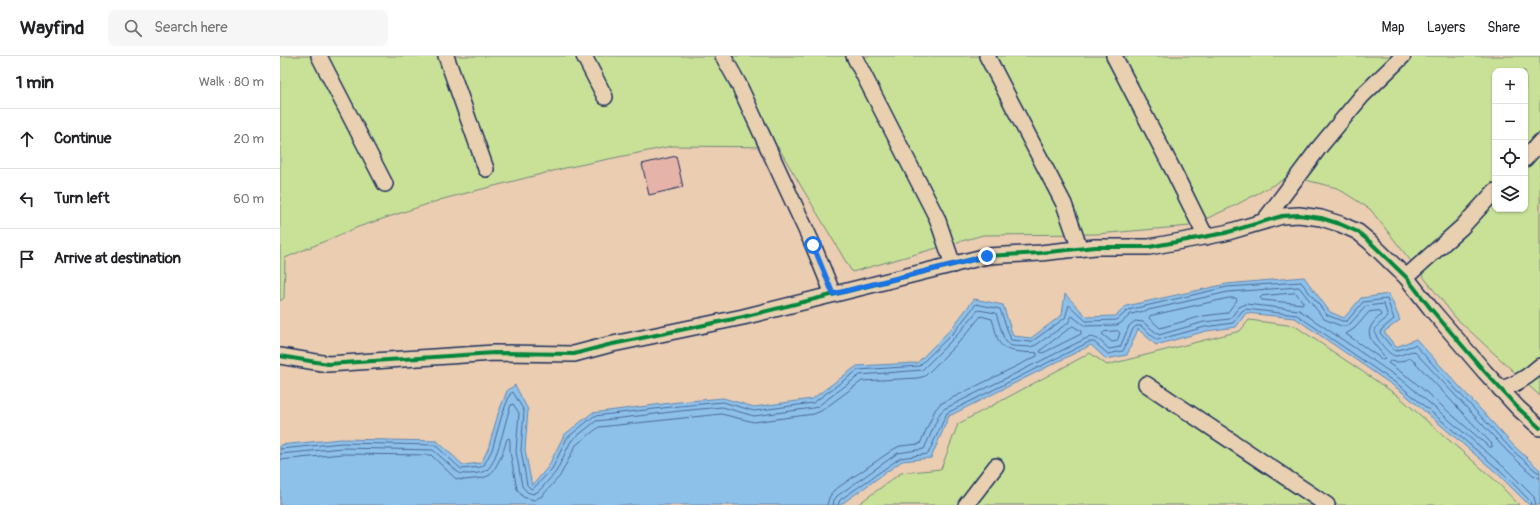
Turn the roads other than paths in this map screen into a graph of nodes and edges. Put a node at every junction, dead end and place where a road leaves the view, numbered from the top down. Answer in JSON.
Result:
{"nodes":[{"id":1,"x":319,"y":56,"type":"edge"},
{"id":2,"x":446,"y":56,"type":"edge"},
{"id":3,"x":584,"y":56,"type":"edge"},
{"id":4,"x":723,"y":56,"type":"edge"},
{"id":5,"x":854,"y":56,"type":"edge"},
{"id":6,"x":987,"y":56,"type":"edge"},
{"id":7,"x":1114,"y":56,"type":"edge"},
{"id":8,"x":1403,"y":56,"type":"edge"},
{"id":9,"x":605,"y":97,"type":"dead end"},
{"id":10,"x":1540,"y":142,"type":"edge"},
{"id":11,"x":1528,"y":155,"type":"edge"},
{"id":12,"x":486,"y":169,"type":"dead end"},
{"id":13,"x":385,"y":184,"type":"dead end"},
{"id":14,"x":1492,"y":194,"type":"edge"},
{"id":15,"x":1264,"y":221,"type":"junction"},
{"id":16,"x":1206,"y":237,"type":"junction"},
{"id":17,"x":1080,"y":249,"type":"junction"},
{"id":18,"x":953,"y":265,"type":"junction"},
{"id":19,"x":1406,"y":277,"type":"junction"},
{"id":20,"x":833,"y":294,"type":"junction"},
{"id":21,"x":280,"y":356,"type":"edge"},
{"id":22,"x":1540,"y":366,"type":"edge"},
{"id":23,"x":1146,"y":384,"type":"dead end"},
{"id":24,"x":1500,"y":389,"type":"junction"},
{"id":25,"x":1540,"y":428,"type":"edge"},
{"id":26,"x":996,"y":466,"type":"dead end"},
{"id":27,"x":966,"y":505,"type":"edge"},
{"id":28,"x":1327,"y":505,"type":"edge"}],
"edges":[{"from":1,"to":13,"type":"street"},
{"from":2,"to":12,"type":"street"},
{"from":3,"to":9,"type":"street"},
{"from":4,"to":20,"type":"street"},
{"from":5,"to":18,"type":"street"},
{"from":6,"to":17,"type":"street"},
{"from":7,"to":16,"type":"street"},
{"from":8,"to":15,"type":"street"},
{"from":10,"to":11,"type":"street"},
{"from":14,"to":19,"type":"street"},
{"from":15,"to":16,"type":"street"},
{"from":15,"to":19,"type":"street"},
{"from":16,"to":17,"type":"street"},
{"from":17,"to":18,"type":"street"},
{"from":18,"to":20,"type":"street"},
{"from":19,"to":24,"type":"street"},
{"from":20,"to":21,"type":"street"},
{"from":22,"to":24,"type":"street"},
{"from":23,"to":28,"type":"street"},
{"from":24,"to":25,"type":"street"},
{"from":26,"to":27,"type":"street"}]}
